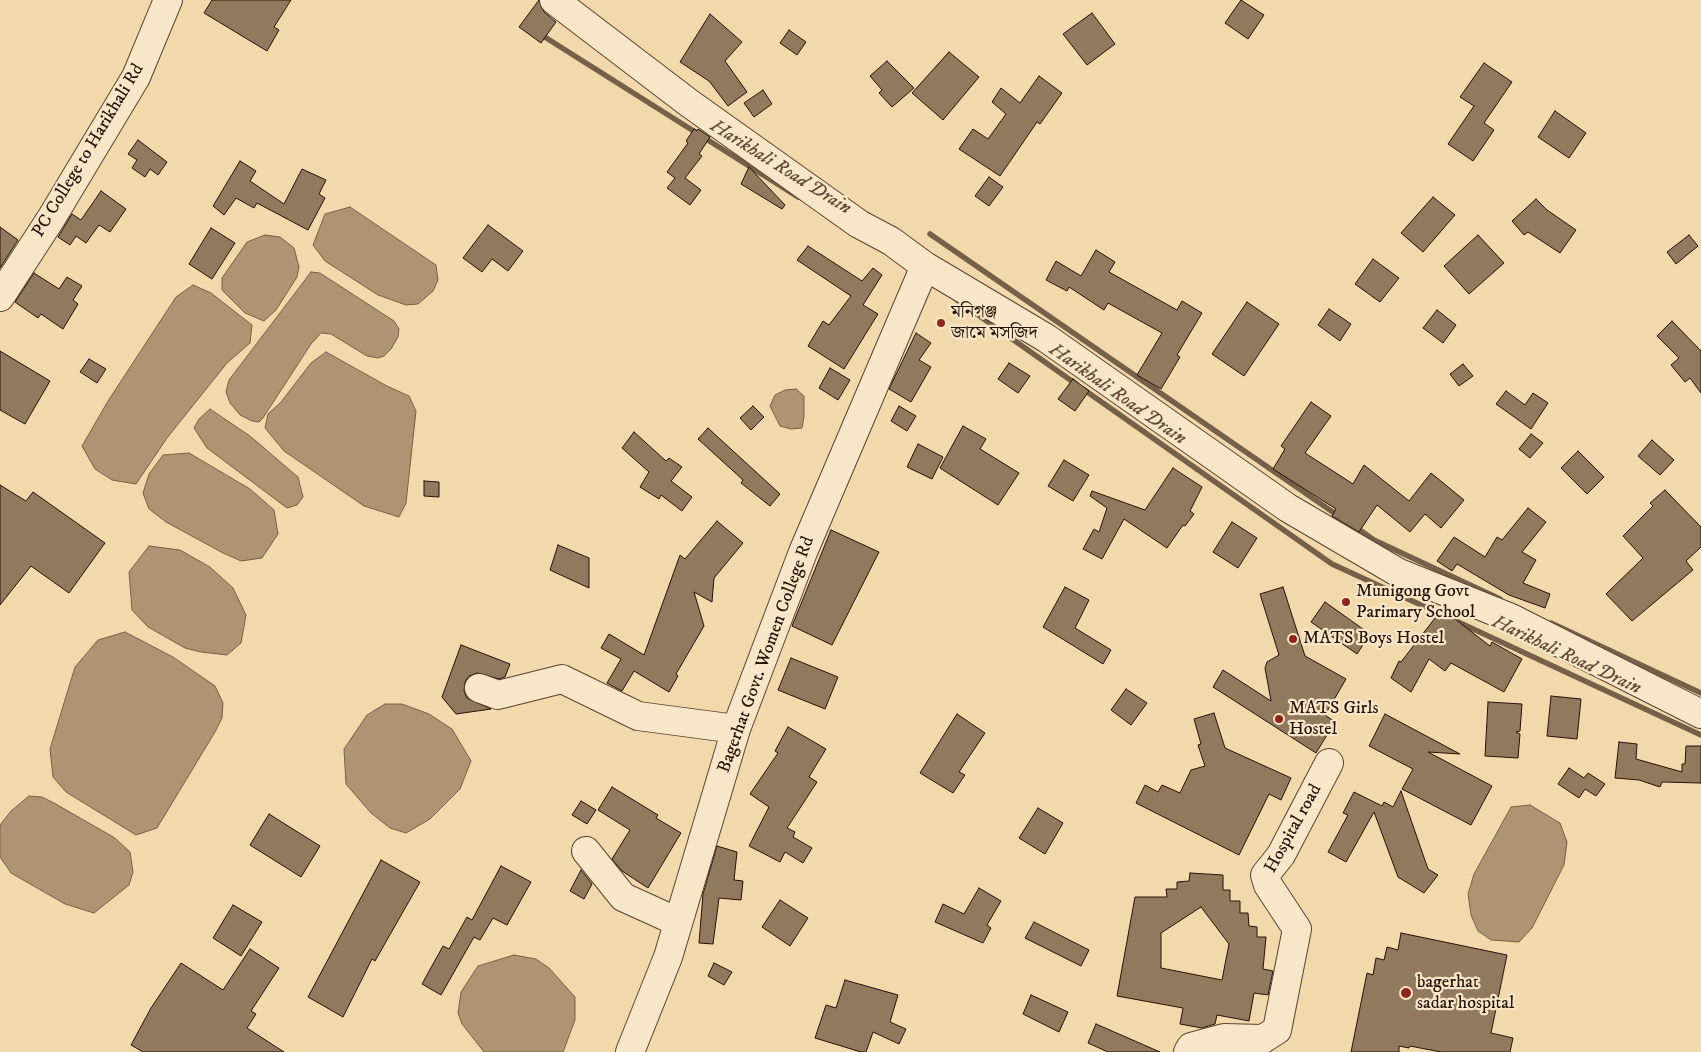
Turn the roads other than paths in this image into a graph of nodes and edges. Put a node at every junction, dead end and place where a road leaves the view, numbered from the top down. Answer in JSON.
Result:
{"nodes":[{"id":1,"x":168,"y":0,"type":"edge"},
{"id":2,"x":554,"y":0,"type":"edge"},
{"id":3,"x":925,"y":266,"type":"junction"},
{"id":4,"x":0,"y":297,"type":"edge"},
{"id":5,"x":479,"y":688,"type":"dead end"},
{"id":6,"x":1701,"y":714,"type":"edge"},
{"id":7,"x":736,"y":728,"type":"junction"},
{"id":8,"x":1329,"y":763,"type":"dead end"},
{"id":9,"x":586,"y":851,"type":"dead end"},
{"id":10,"x":678,"y":922,"type":"junction"},
{"id":11,"x":630,"y":1052,"type":"edge"},
{"id":12,"x":1188,"y":1052,"type":"edge"}],
"edges":[{"from":1,"to":4,"type":"street","name":"PC College to Harikhali Rd"},
{"from":2,"to":3,"type":"street"},
{"from":3,"to":6,"type":"street"},
{"from":3,"to":7,"type":"street","name":"Bagerhat Govt. Women College Rd"},
{"from":5,"to":7,"type":"street"},
{"from":7,"to":10,"type":"street","name":"Bagerhat Govt. Women College Rd"},
{"from":8,"to":12,"type":"street","name":"Hospital road"},
{"from":9,"to":10,"type":"street"},
{"from":10,"to":11,"type":"street","name":"Bagerhat Govt. Women College Rd"}]}
